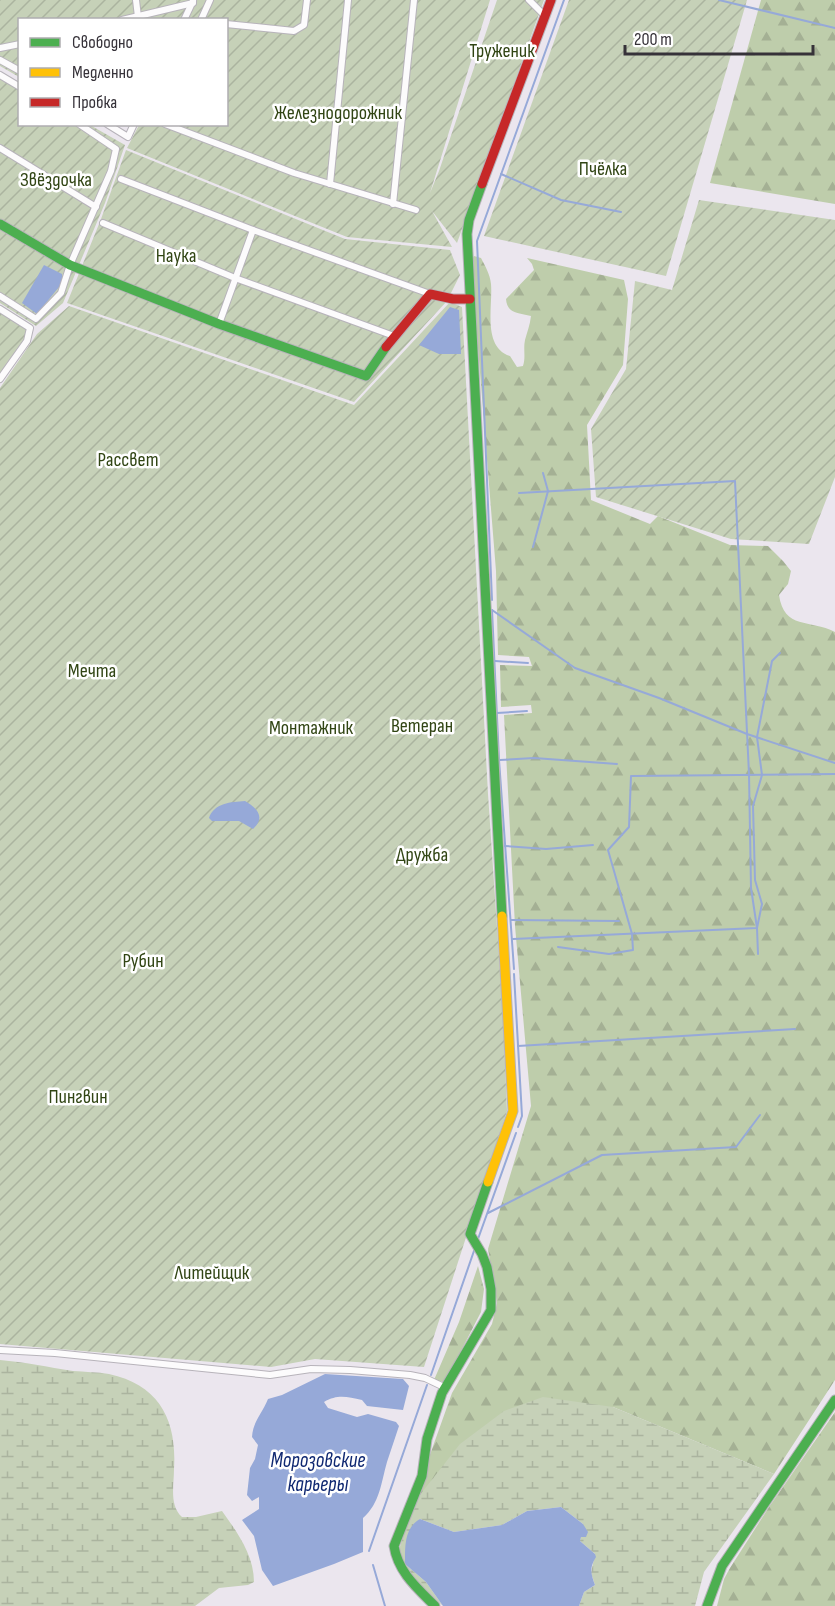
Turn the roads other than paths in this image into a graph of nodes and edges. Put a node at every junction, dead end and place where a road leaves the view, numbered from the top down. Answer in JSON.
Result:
{"nodes":[{"id":1,"x":136,"y":0,"type":"edge"},
{"id":2,"x":210,"y":0,"type":"edge"},
{"id":3,"x":307,"y":0,"type":"edge"},
{"id":4,"x":348,"y":0,"type":"edge"},
{"id":5,"x":414,"y":0,"type":"edge"},
{"id":6,"x":529,"y":0,"type":"edge"},
{"id":7,"x":551,"y":0,"type":"edge"},
{"id":8,"x":193,"y":1,"type":"edge"},
{"id":9,"x":545,"y":16,"type":"junction"},
{"id":10,"x":138,"y":17,"type":"edge"},
{"id":11,"x":185,"y":18,"type":"edge"},
{"id":12,"x":202,"y":18,"type":"edge"},
{"id":13,"x":228,"y":24,"type":"edge"},
{"id":14,"x":18,"y":44,"type":"edge"},
{"id":15,"x":0,"y":48,"type":"edge"},
{"id":16,"x":0,"y":60,"type":"edge"},
{"id":17,"x":18,"y":70,"type":"edge"},
{"id":18,"x":0,"y":75,"type":"edge"},
{"id":19,"x":18,"y":86,"type":"edge"},
{"id":20,"x":82,"y":126,"type":"edge"},
{"id":21,"x":110,"y":126,"type":"edge"},
{"id":22,"x":133,"y":126,"type":"edge"},
{"id":23,"x":170,"y":126,"type":"edge"},
{"id":24,"x":0,"y":148,"type":"edge"},
{"id":25,"x":121,"y":179,"type":"dead end"},
{"id":26,"x":330,"y":184,"type":"junction"},
{"id":27,"x":393,"y":204,"type":"junction"},
{"id":28,"x":96,"y":207,"type":"junction"},
{"id":29,"x":416,"y":210,"type":"dead end"},
{"id":30,"x":103,"y":223,"type":"dead end"},
{"id":31,"x":0,"y":224,"type":"edge"},
{"id":32,"x":253,"y":230,"type":"junction"},
{"id":33,"x":70,"y":266,"type":"junction"},
{"id":34,"x":235,"y":278,"type":"junction"},
{"id":35,"x":430,"y":294,"type":"junction"},
{"id":36,"x":0,"y":296,"type":"edge"},
{"id":37,"x":470,"y":298,"type":"junction"},
{"id":38,"x":0,"y":309,"type":"edge"},
{"id":39,"x":219,"y":324,"type":"junction"},
{"id":40,"x":394,"y":336,"type":"junction"},
{"id":41,"x":0,"y":379,"type":"edge"},
{"id":42,"x":0,"y":1350,"type":"edge"},
{"id":43,"x":446,"y":1388,"type":"junction"},
{"id":44,"x":835,"y":1400,"type":"edge"},
{"id":45,"x":435,"y":1606,"type":"edge"},
{"id":46,"x":707,"y":1606,"type":"edge"}],
"edges":[{"from":1,"to":10,"type":"street"},
{"from":2,"to":12,"type":"street"},
{"from":3,"to":13,"type":"street"},
{"from":4,"to":26,"type":"street"},
{"from":5,"to":27,"type":"street"},
{"from":6,"to":9,"type":"street"},
{"from":7,"to":9,"type":"street"},
{"from":8,"to":10,"type":"street"},
{"from":8,"to":11,"type":"street"},
{"from":9,"to":37,"type":"street"},
{"from":14,"to":15,"type":"street"},
{"from":16,"to":17,"type":"street"},
{"from":18,"to":19,"type":"street"},
{"from":20,"to":28,"type":"street"},
{"from":21,"to":22,"type":"street"},
{"from":23,"to":26,"type":"street"},
{"from":24,"to":28,"type":"street"},
{"from":25,"to":32,"type":"street"},
{"from":26,"to":27,"type":"street"},
{"from":27,"to":29,"type":"street"},
{"from":28,"to":33,"type":"street"},
{"from":30,"to":34,"type":"street"},
{"from":31,"to":33,"type":"street"},
{"from":32,"to":34,"type":"street"},
{"from":32,"to":35,"type":"street"},
{"from":33,"to":36,"type":"street"},
{"from":33,"to":39,"type":"street"},
{"from":34,"to":39,"type":"street"},
{"from":34,"to":40,"type":"street"},
{"from":35,"to":37,"type":"street"},
{"from":35,"to":40,"type":"street"},
{"from":37,"to":43,"type":"street"},
{"from":38,"to":41,"type":"street"},
{"from":39,"to":40,"type":"street"},
{"from":42,"to":43,"type":"street"},
{"from":43,"to":45,"type":"street"},
{"from":44,"to":46,"type":"street"}]}
